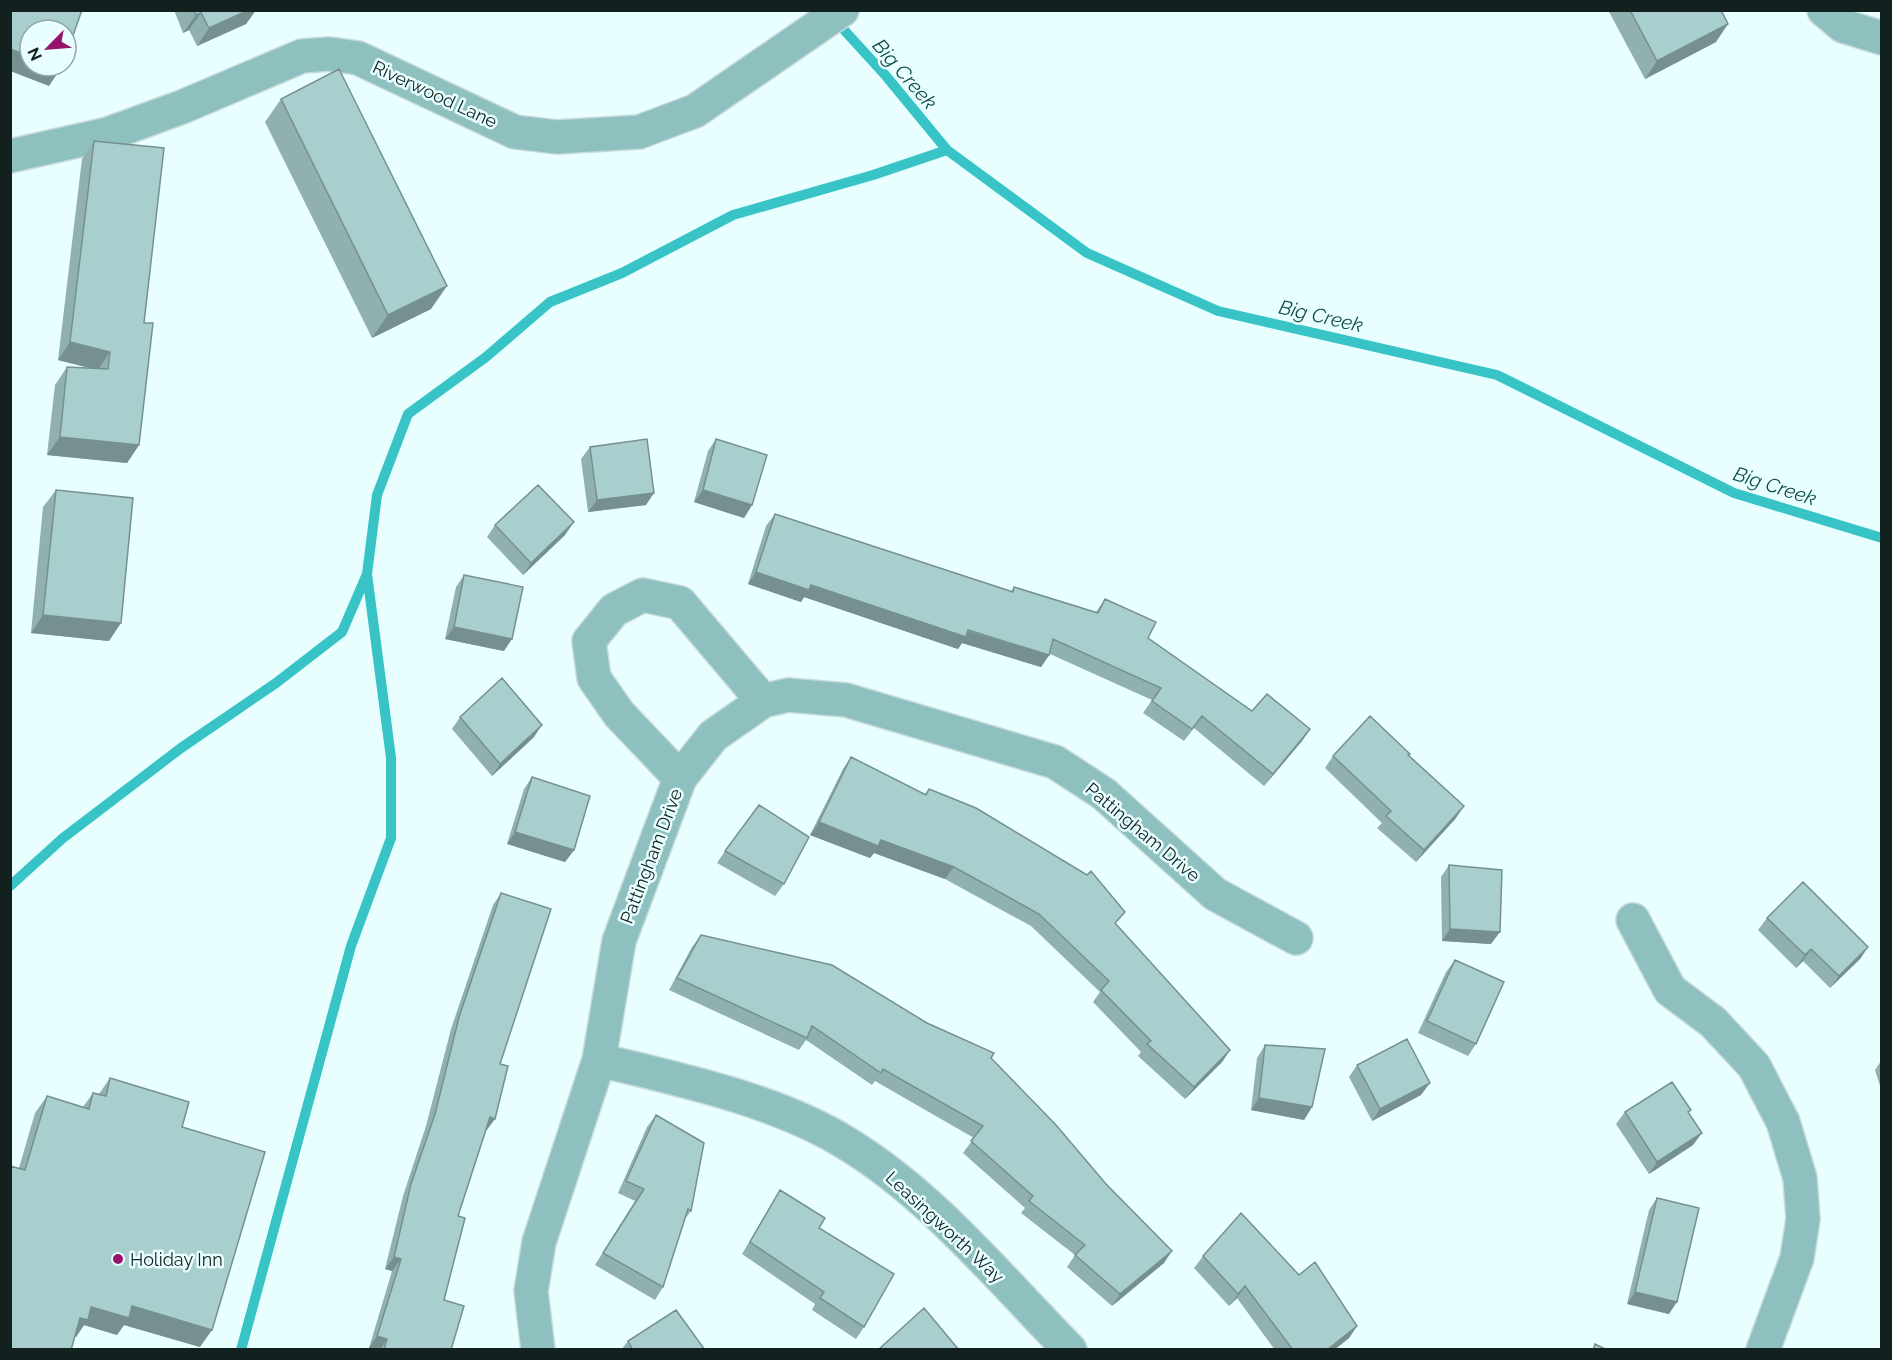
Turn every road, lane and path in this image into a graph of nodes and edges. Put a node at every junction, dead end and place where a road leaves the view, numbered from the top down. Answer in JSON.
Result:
{"nodes":[{"id":1,"x":842,"y":10,"type":"edge"},
{"id":2,"x":1824,"y":10,"type":"edge"},
{"id":3,"x":1881,"y":38,"type":"edge"},
{"id":4,"x":10,"y":156,"type":"edge"},
{"id":5,"x":763,"y":701,"type":"junction"},
{"id":6,"x":680,"y":777,"type":"junction"},
{"id":7,"x":1633,"y":920,"type":"dead end"},
{"id":8,"x":1296,"y":938,"type":"dead end"},
{"id":9,"x":600,"y":1060,"type":"junction"},
{"id":10,"x":538,"y":1350,"type":"edge"},
{"id":11,"x":1070,"y":1350,"type":"edge"},
{"id":12,"x":1763,"y":1350,"type":"edge"}],
"edges":[{"from":1,"to":4,"type":"street","name":"Riverwood Lane"},
{"from":2,"to":3,"type":"street"},
{"from":5,"to":6,"type":"street","name":"Pattingham Drive"},
{"from":5,"to":6,"type":"street"},
{"from":5,"to":8,"type":"street","name":"Pattingham Drive"},
{"from":6,"to":9,"type":"street","name":"Pattingham Drive"},
{"from":7,"to":12,"type":"street"},
{"from":9,"to":10,"type":"street","name":"Pattingham Drive"},
{"from":9,"to":11,"type":"street","name":"Leasingworth Way"}]}
